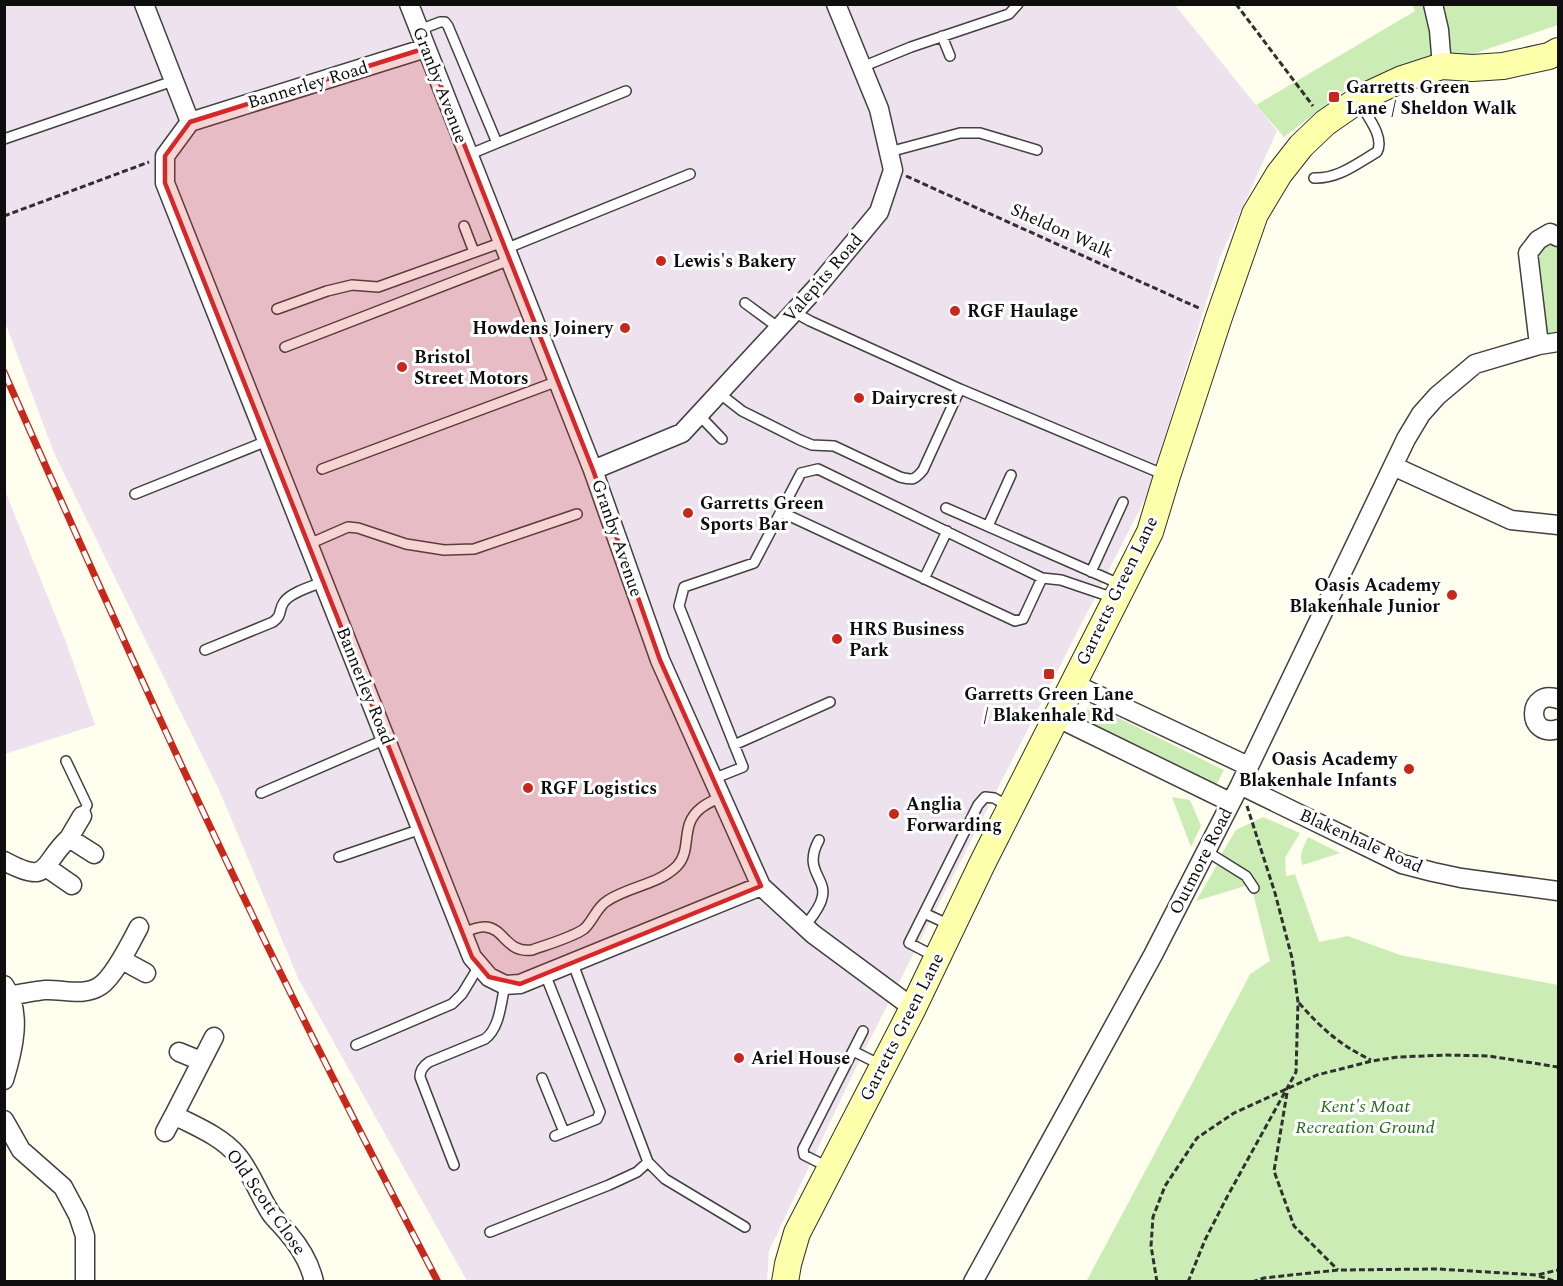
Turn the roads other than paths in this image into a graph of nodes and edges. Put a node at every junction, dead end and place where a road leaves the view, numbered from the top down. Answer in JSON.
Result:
{"nodes":[{"id":1,"x":144,"y":4,"type":"edge"},
{"id":2,"x":409,"y":4,"type":"edge"},
{"id":3,"x":836,"y":4,"type":"edge"},
{"id":4,"x":1018,"y":4,"type":"edge"},
{"id":5,"x":1433,"y":4,"type":"edge"},
{"id":6,"x":419,"y":30,"type":"junction"},
{"id":7,"x":942,"y":36,"type":"junction"},
{"id":8,"x":426,"y":48,"type":"junction"},
{"id":9,"x":1558,"y":51,"type":"edge"},
{"id":10,"x":950,"y":56,"type":"dead end"},
{"id":11,"x":1442,"y":66,"type":"junction"},
{"id":12,"x":862,"y":67,"type":"junction"},
{"id":13,"x":173,"y":81,"type":"junction"},
{"id":14,"x":626,"y":91,"type":"dead end"},
{"id":15,"x":1358,"y":100,"type":"junction"},
{"id":16,"x":190,"y":122,"type":"junction"},
{"id":17,"x":4,"y":139,"type":"edge"},
{"id":18,"x":497,"y":143,"type":"junction"},
{"id":19,"x":1036,"y":150,"type":"dead end"},
{"id":20,"x":889,"y":152,"type":"junction"},
{"id":21,"x":468,"y":155,"type":"junction"},
{"id":22,"x":690,"y":174,"type":"dead end"},
{"id":23,"x":1314,"y":178,"type":"dead end"},
{"id":24,"x":464,"y":226,"type":"dead end"},
{"id":25,"x":1558,"y":237,"type":"edge"},
{"id":26,"x":506,"y":250,"type":"junction"},
{"id":27,"x":474,"y":252,"type":"junction"},
{"id":28,"x":745,"y":303,"type":"dead end"},
{"id":29,"x":277,"y":309,"type":"dead end"},
{"id":30,"x":794,"y":312,"type":"junction"},
{"id":31,"x":779,"y":328,"type":"junction"},
{"id":32,"x":1558,"y":342,"type":"edge"},
{"id":33,"x":1539,"y":345,"type":"junction"},
{"id":34,"x":285,"y":347,"type":"dead end"},
{"id":35,"x":558,"y":381,"type":"junction"},
{"id":36,"x":960,"y":389,"type":"junction"},
{"id":37,"x":719,"y":393,"type":"junction"},
{"id":38,"x":699,"y":415,"type":"junction"},
{"id":39,"x":722,"y":439,"type":"dead end"},
{"id":40,"x":267,"y":441,"type":"junction"},
{"id":41,"x":1393,"y":466,"type":"junction"},
{"id":42,"x":322,"y":469,"type":"dead end"},
{"id":43,"x":593,"y":470,"type":"junction"},
{"id":44,"x":1011,"y":475,"type":"dead end"},
{"id":45,"x":1167,"y":476,"type":"junction"},
{"id":46,"x":135,"y":494,"type":"dead end"},
{"id":47,"x":1123,"y":502,"type":"dead end"},
{"id":48,"x":946,"y":508,"type":"dead end"},
{"id":49,"x":781,"y":512,"type":"junction"},
{"id":50,"x":577,"y":514,"type":"dead end"},
{"id":51,"x":1558,"y":525,"type":"edge"},
{"id":52,"x":988,"y":526,"type":"junction"},
{"id":53,"x":947,"y":531,"type":"junction"},
{"id":54,"x":309,"y":544,"type":"junction"},
{"id":55,"x":1091,"y":572,"type":"junction"},
{"id":56,"x":1042,"y":578,"type":"junction"},
{"id":57,"x":924,"y":579,"type":"junction"},
{"id":58,"x":323,"y":582,"type":"junction"},
{"id":59,"x":1119,"y":592,"type":"junction"},
{"id":60,"x":205,"y":650,"type":"dead end"},
{"id":61,"x":1072,"y":683,"type":"junction"},
{"id":62,"x":1558,"y":699,"type":"edge"},
{"id":63,"x":830,"y":702,"type":"dead end"},
{"id":64,"x":1056,"y":717,"type":"junction"},
{"id":65,"x":1558,"y":729,"type":"edge"},
{"id":66,"x":386,"y":739,"type":"junction"},
{"id":67,"x":734,"y":744,"type":"junction"},
{"id":68,"x":66,"y":760,"type":"dead end"},
{"id":69,"x":1248,"y":766,"type":"junction"},
{"id":70,"x":713,"y":779,"type":"junction"},
{"id":71,"x":1240,"y":785,"type":"junction"},
{"id":72,"x":261,"y":793,"type":"dead end"},
{"id":73,"x":721,"y":797,"type":"junction"},
{"id":74,"x":1230,"y":802,"type":"junction"},
{"id":75,"x":1010,"y":807,"type":"junction"},
{"id":76,"x":82,"y":816,"type":"joint"},
{"id":77,"x":421,"y":829,"type":"junction"},
{"id":78,"x":69,"y":838,"type":"junction"},
{"id":79,"x":819,"y":840,"type":"dead end"},
{"id":80,"x":1206,"y":851,"type":"junction"},
{"id":81,"x":94,"y":854,"type":"dead end"},
{"id":82,"x":339,"y":857,"type":"dead end"},
{"id":83,"x":4,"y":861,"type":"edge"},
{"id":84,"x":46,"y":867,"type":"junction"},
{"id":85,"x":72,"y":885,"type":"dead end"},
{"id":86,"x":761,"y":886,"type":"junction"},
{"id":87,"x":1254,"y":888,"type":"dead end"},
{"id":88,"x":1558,"y":891,"type":"edge"},
{"id":89,"x":924,"y":913,"type":"junction"},
{"id":90,"x":805,"y":926,"type":"junction"},
{"id":91,"x":952,"y":926,"type":"junction"},
{"id":92,"x":139,"y":927,"type":"dead end"},
{"id":93,"x":463,"y":933,"type":"junction"},
{"id":94,"x":937,"y":958,"type":"junction"},
{"id":95,"x":122,"y":960,"type":"junction"},
{"id":96,"x":573,"y":964,"type":"junction"},
{"id":97,"x":479,"y":966,"type":"junction"},
{"id":98,"x":146,"y":973,"type":"dead end"},
{"id":99,"x":545,"y":974,"type":"junction"},
{"id":100,"x":505,"y":985,"type":"junction"},
{"id":101,"x":8,"y":990,"type":"edge"},
{"id":102,"x":913,"y":1008,"type":"junction"},
{"id":103,"x":863,"y":1031,"type":"dead end"},
{"id":104,"x":214,"y":1037,"type":"dead end"},
{"id":105,"x":356,"y":1045,"type":"dead end"},
{"id":106,"x":179,"y":1052,"type":"dead end"},
{"id":107,"x":853,"y":1052,"type":"junction"},
{"id":108,"x":201,"y":1061,"type":"junction"},
{"id":109,"x":883,"y":1066,"type":"junction"},
{"id":110,"x":542,"y":1078,"type":"dead end"},
{"id":111,"x":4,"y":1080,"type":"edge"},
{"id":112,"x":174,"y":1114,"type":"junction"},
{"id":113,"x":4,"y":1120,"type":"edge"},
{"id":114,"x":165,"y":1132,"type":"dead end"},
{"id":115,"x":648,"y":1162,"type":"junction"},
{"id":116,"x":454,"y":1165,"type":"dead end"},
{"id":117,"x":831,"y":1168,"type":"junction"},
{"id":118,"x":744,"y":1227,"type":"dead end"},
{"id":119,"x":490,"y":1232,"type":"dead end"},
{"id":120,"x":85,"y":1281,"type":"edge"},
{"id":121,"x":314,"y":1281,"type":"edge"},
{"id":122,"x":785,"y":1281,"type":"edge"},
{"id":123,"x":973,"y":1281,"type":"edge"}],
"edges":[{"from":1,"to":13,"type":"street"},
{"from":2,"to":6,"type":"street","name":"Granby Avenue"},
{"from":3,"to":12,"type":"street"},
{"from":4,"to":7,"type":"lane"},
{"from":5,"to":11,"type":"street"},
{"from":6,"to":8,"type":"street","name":"Granby Avenue"},
{"from":6,"to":18,"type":"lane"},
{"from":7,"to":10,"type":"lane"},
{"from":7,"to":12,"type":"lane"},
{"from":8,"to":16,"type":"street","name":"Bannerley Road"},
{"from":8,"to":21,"type":"street","name":"Granby Avenue"},
{"from":9,"to":11,"type":"street","name":"Garretts Green Lane"},
{"from":11,"to":15,"type":"street","name":"Garretts Green Lane"},
{"from":12,"to":20,"type":"street"},
{"from":13,"to":16,"type":"street"},
{"from":13,"to":17,"type":"lane"},
{"from":14,"to":18,"type":"lane"},
{"from":15,"to":23,"type":"lane"},
{"from":15,"to":45,"type":"street","name":"Garretts Green Lane"},
{"from":16,"to":40,"type":"street","name":"Bannerley Road"},
{"from":18,"to":21,"type":"lane"},
{"from":19,"to":20,"type":"lane"},
{"from":20,"to":30,"type":"street","name":"Valepits Road"},
{"from":21,"to":26,"type":"street","name":"Granby Avenue"},
{"from":22,"to":26,"type":"lane"},
{"from":24,"to":27,"type":"lane"},
{"from":25,"to":33,"type":"street"},
{"from":26,"to":27,"type":"lane"},
{"from":26,"to":34,"type":"lane"},
{"from":26,"to":35,"type":"street","name":"Granby Avenue"},
{"from":27,"to":29,"type":"lane"},
{"from":28,"to":31,"type":"lane"},
{"from":30,"to":31,"type":"street","name":"Valepits Road"},
{"from":30,"to":36,"type":"lane"},
{"from":31,"to":37,"type":"street","name":"Valepits Road"},
{"from":32,"to":33,"type":"street","name":"Outmore Road"},
{"from":33,"to":41,"type":"street","name":"Outmore Road"},
{"from":35,"to":42,"type":"lane"},
{"from":35,"to":43,"type":"street","name":"Granby Avenue"},
{"from":36,"to":37,"type":"lane"},
{"from":36,"to":45,"type":"lane"},
{"from":37,"to":38,"type":"street","name":"Valepits Road"},
{"from":38,"to":39,"type":"lane"},
{"from":38,"to":43,"type":"street","name":"Valepits Road"},
{"from":40,"to":46,"type":"lane"},
{"from":40,"to":54,"type":"street","name":"Bannerley Road"},
{"from":41,"to":51,"type":"street"},
{"from":41,"to":69,"type":"street","name":"Outmore Road"},
{"from":43,"to":70,"type":"street","name":"Granby Avenue"},
{"from":44,"to":52,"type":"lane"},
{"from":45,"to":59,"type":"street","name":"Garretts Green Lane"},
{"from":47,"to":55,"type":"lane"},
{"from":48,"to":52,"type":"lane"},
{"from":49,"to":53,"type":"lane"},
{"from":49,"to":57,"type":"lane"},
{"from":49,"to":67,"type":"lane"},
{"from":50,"to":54,"type":"lane"},
{"from":52,"to":55,"type":"lane"},
{"from":53,"to":56,"type":"lane"},
{"from":53,"to":57,"type":"lane"},
{"from":54,"to":58,"type":"street","name":"Bannerley Road"},
{"from":55,"to":59,"type":"lane"},
{"from":56,"to":57,"type":"lane"},
{"from":56,"to":59,"type":"lane"},
{"from":58,"to":60,"type":"lane"},
{"from":58,"to":66,"type":"street","name":"Bannerley Road"},
{"from":59,"to":61,"type":"street","name":"Garretts Green Lane"},
{"from":61,"to":64,"type":"street","name":"Garretts Green Lane"},
{"from":61,"to":69,"type":"street"},
{"from":62,"to":65,"type":"street"},
{"from":63,"to":67,"type":"lane"},
{"from":64,"to":74,"type":"street"},
{"from":64,"to":75,"type":"street","name":"Garretts Green Lane"},
{"from":66,"to":72,"type":"lane"},
{"from":66,"to":77,"type":"street","name":"Bannerley Road"},
{"from":67,"to":70,"type":"lane"},
{"from":68,"to":76,"type":"lane"},
{"from":69,"to":71,"type":"street","name":"Outmore Road"},
{"from":70,"to":73,"type":"street","name":"Granby Avenue"},
{"from":71,"to":74,"type":"street","name":"Outmore Road"},
{"from":71,"to":88,"type":"street","name":"Blakenhale Road"},
{"from":73,"to":86,"type":"street","name":"Granby Avenue"},
{"from":73,"to":93,"type":"lane"},
{"from":74,"to":80,"type":"street","name":"Outmore Road"},
{"from":75,"to":89,"type":"lane"},
{"from":75,"to":91,"type":"street","name":"Garretts Green Lane"},
{"from":76,"to":78,"type":"street"},
{"from":77,"to":82,"type":"lane"},
{"from":77,"to":93,"type":"street","name":"Bannerley Road"},
{"from":78,"to":81,"type":"street"},
{"from":78,"to":84,"type":"street"},
{"from":79,"to":90,"type":"lane"},
{"from":80,"to":87,"type":"lane"},
{"from":80,"to":123,"type":"street","name":"Outmore Road"},
{"from":83,"to":84,"type":"street"},
{"from":84,"to":85,"type":"street"},
{"from":86,"to":90,"type":"street","name":"Granby Avenue"},
{"from":86,"to":96,"type":"street"},
{"from":89,"to":91,"type":"lane"},
{"from":89,"to":94,"type":"lane"},
{"from":90,"to":102,"type":"street","name":"Granby Avenue"},
{"from":91,"to":94,"type":"street","name":"Garretts Green Lane"},
{"from":92,"to":95,"type":"street"},
{"from":93,"to":97,"type":"street","name":"Bannerley Road"},
{"from":94,"to":102,"type":"street","name":"Garretts Green Lane"},
{"from":95,"to":98,"type":"street"},
{"from":95,"to":101,"type":"street"},
{"from":96,"to":99,"type":"street"},
{"from":96,"to":115,"type":"lane"},
{"from":97,"to":100,"type":"street","name":"Bannerley Road"},
{"from":97,"to":105,"type":"lane"},
{"from":99,"to":100,"type":"street"},
{"from":99,"to":110,"type":"lane"},
{"from":100,"to":116,"type":"lane"},
{"from":101,"to":111,"type":"street"},
{"from":102,"to":109,"type":"street","name":"Garretts Green Lane"},
{"from":103,"to":107,"type":"lane"},
{"from":104,"to":108,"type":"street"},
{"from":106,"to":108,"type":"street"},
{"from":107,"to":109,"type":"lane"},
{"from":107,"to":117,"type":"lane"},
{"from":108,"to":112,"type":"street"},
{"from":109,"to":117,"type":"street","name":"Garretts Green Lane"},
{"from":112,"to":114,"type":"street"},
{"from":112,"to":121,"type":"street","name":"Old Scott Close"},
{"from":113,"to":120,"type":"street"},
{"from":115,"to":118,"type":"lane"},
{"from":115,"to":119,"type":"lane"},
{"from":117,"to":122,"type":"street","name":"Garretts Green Lane"}]}
